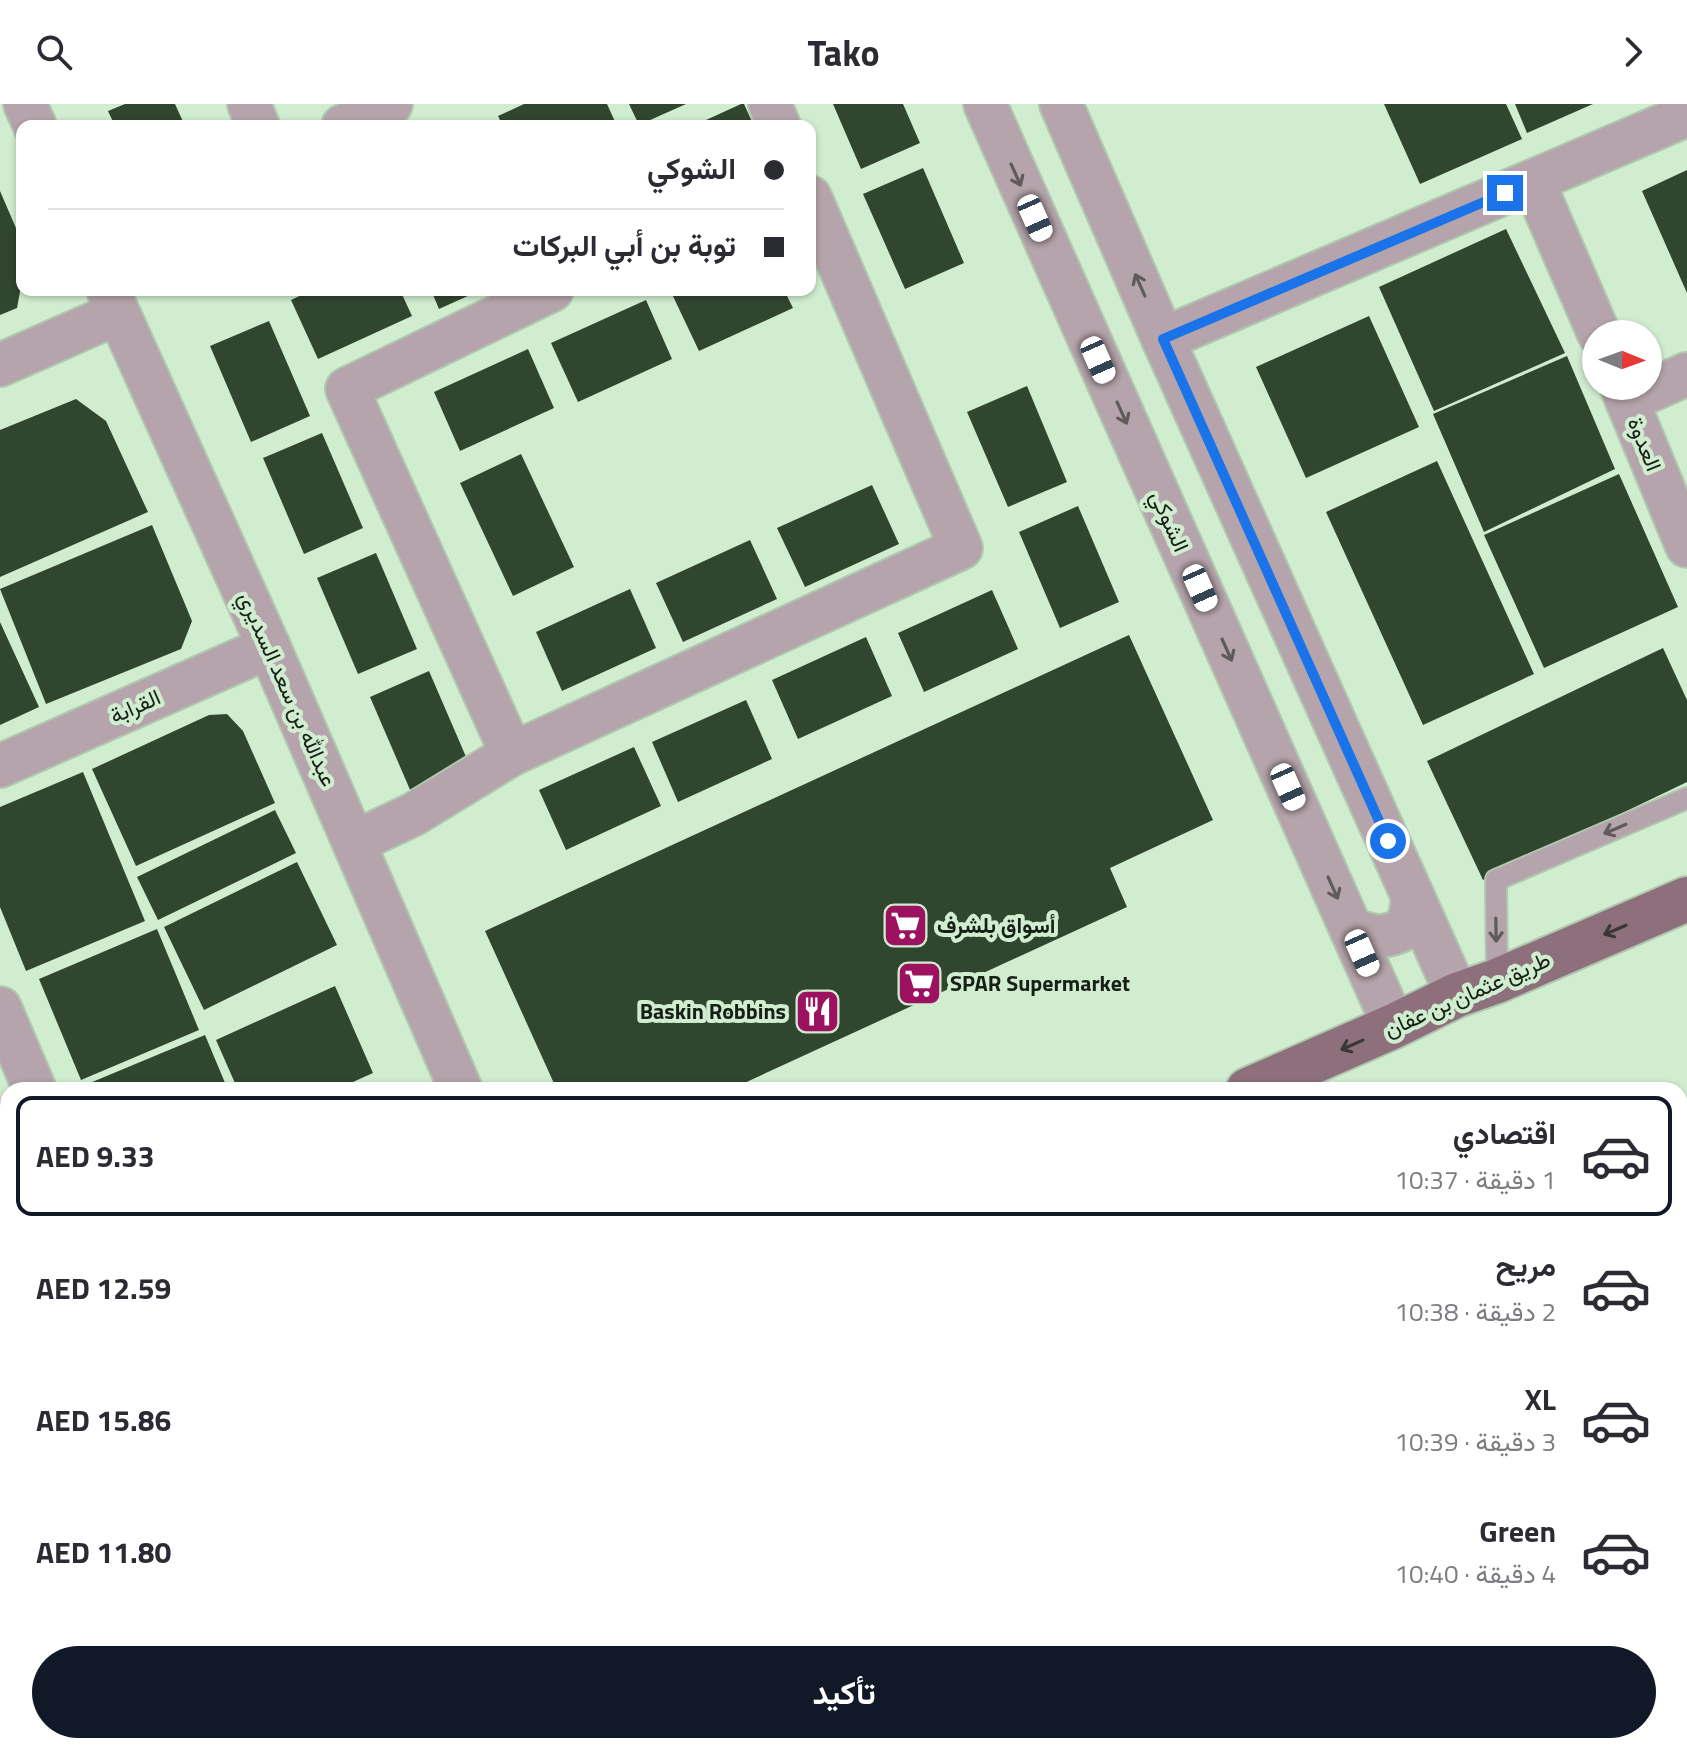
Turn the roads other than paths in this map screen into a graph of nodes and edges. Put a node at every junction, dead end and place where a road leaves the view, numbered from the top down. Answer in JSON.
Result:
{"nodes":[{"id":1,"x":391,"y":104,"type":"edge"},
{"id":2,"x":985,"y":104,"type":"edge"},
{"id":3,"x":1061,"y":104,"type":"edge"},
{"id":4,"x":1687,"y":115,"type":"edge"},
{"id":5,"x":356,"y":120,"type":"edge"},
{"id":6,"x":1533,"y":181,"type":"junction"},
{"id":7,"x":816,"y":211,"type":"edge"},
{"id":8,"x":540,"y":296,"type":"edge"},
{"id":9,"x":113,"y":301,"type":"edge"},
{"id":10,"x":1593,"y":320,"type":"edge"},
{"id":11,"x":1163,"y":339,"type":"junction"},
{"id":12,"x":0,"y":365,"type":"edge"},
{"id":13,"x":1687,"y":374,"type":"edge"},
{"id":14,"x":1662,"y":382,"type":"edge"},
{"id":15,"x":1627,"y":400,"type":"edge"},
{"id":16,"x":1687,"y":546,"type":"edge"},
{"id":17,"x":269,"y":647,"type":"junction"},
{"id":18,"x":512,"y":754,"type":"junction"},
{"id":19,"x":0,"y":766,"type":"edge"},
{"id":20,"x":1687,"y":798,"type":"edge"},
{"id":21,"x":355,"y":842,"type":"junction"},
{"id":22,"x":1413,"y":897,"type":"junction"},
{"id":23,"x":1687,"y":899,"type":"edge"},
{"id":24,"x":1351,"y":929,"type":"junction"},
{"id":25,"x":1477,"y":988,"type":"junction"},
{"id":26,"x":0,"y":1008,"type":"edge"},
{"id":27,"x":1394,"y":1026,"type":"junction"},
{"id":28,"x":32,"y":1082,"type":"edge"},
{"id":29,"x":458,"y":1082,"type":"edge"},
{"id":30,"x":1266,"y":1082,"type":"edge"}],
"edges":[{"from":1,"to":5,"type":"street"},
{"from":2,"to":24,"type":"street","name":"الشوكي","one_way":true},
{"from":11,"to":3,"type":"street","one_way":true},
{"from":4,"to":6,"type":"street"},
{"from":6,"to":10,"type":"street"},
{"from":6,"to":11,"type":"street"},
{"from":7,"to":18,"type":"street"},
{"from":8,"to":18,"type":"street"},
{"from":9,"to":12,"type":"street"},
{"from":9,"to":17,"type":"street","name":"عبدالله بن سعد السديري"},
{"from":11,"to":22,"type":"street"},
{"from":13,"to":14,"type":"street"},
{"from":15,"to":16,"type":"street","name":"العدوة"},
{"from":17,"to":19,"type":"street","name":"القرابة"},
{"from":17,"to":21,"type":"street","name":"عبدالله بن سعد السديري"},
{"from":18,"to":21,"type":"street"},
{"from":20,"to":25,"type":"lane","one_way":true},
{"from":21,"to":29,"type":"street","name":"عبدالله بن سعد السديري"},
{"from":22,"to":24,"type":"street"},
{"from":22,"to":25,"type":"street"},
{"from":23,"to":25,"type":"main road","name":"طريق عثمان بن عفان","one_way":true},
{"from":24,"to":27,"type":"street","name":"الشوكي"},
{"from":25,"to":27,"type":"main road","name":"طريق عثمان بن عفان"},
{"from":26,"to":28,"type":"street"},
{"from":27,"to":30,"type":"main road","name":"طريق عثمان بن عفان","one_way":true}]}
